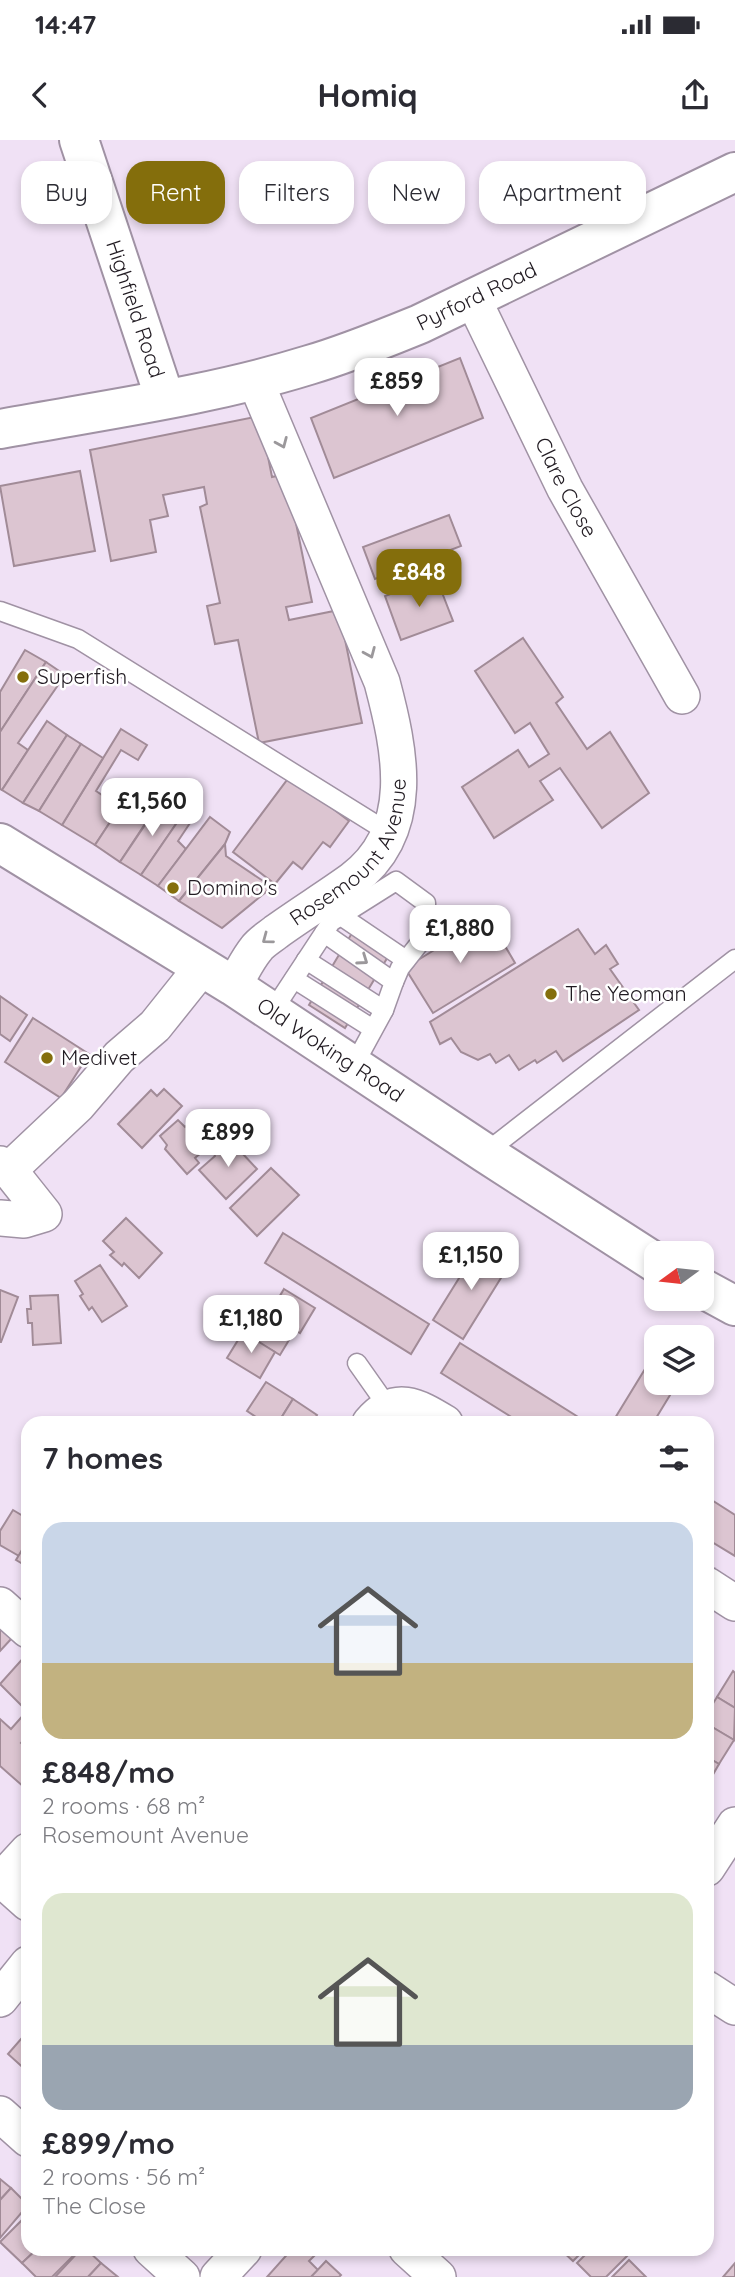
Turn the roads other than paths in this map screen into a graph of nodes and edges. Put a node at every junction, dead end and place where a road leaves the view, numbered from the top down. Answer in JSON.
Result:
{"nodes":[{"id":1,"x":79,"y":140,"type":"edge"},
{"id":2,"x":735,"y":172,"type":"edge"},
{"id":3,"x":473,"y":299,"type":"junction"},
{"id":4,"x":255,"y":380,"type":"junction"},
{"id":5,"x":164,"y":399,"type":"junction"},
{"id":6,"x":0,"y":429,"type":"edge"},
{"id":7,"x":0,"y":611,"type":"edge"},
{"id":8,"x":681,"y":675,"type":"dead end"},
{"id":9,"x":391,"y":834,"type":"junction"},
{"id":10,"x":0,"y":843,"type":"edge"},
{"id":11,"x":341,"y":916,"type":"junction"},
{"id":12,"x":324,"y":933,"type":"junction"},
{"id":13,"x":735,"y":959,"type":"edge"},
{"id":14,"x":306,"y":960,"type":"junction"},
{"id":15,"x":406,"y":960,"type":"junction"},
{"id":16,"x":198,"y":965,"type":"junction"},
{"id":17,"x":294,"y":979,"type":"junction"},
{"id":18,"x":394,"y":982,"type":"junction"},
{"id":19,"x":233,"y":986,"type":"junction"},
{"id":20,"x":384,"y":1010,"type":"junction"},
{"id":21,"x":272,"y":1012,"type":"junction"},
{"id":22,"x":373,"y":1029,"type":"junction"},
{"id":23,"x":354,"y":1065,"type":"junction"},
{"id":24,"x":485,"y":1153,"type":"junction"},
{"id":25,"x":5,"y":1167,"type":"edge"},
{"id":26,"x":0,"y":1218,"type":"edge"},
{"id":27,"x":644,"y":1255,"type":"edge"},
{"id":28,"x":714,"y":1295,"type":"edge"},
{"id":29,"x":735,"y":1306,"type":"edge"},
{"id":30,"x":357,"y":1363,"type":"dead end"},
{"id":31,"x":379,"y":1415,"type":"edge"},
{"id":32,"x":432,"y":1416,"type":"edge"},
{"id":33,"x":714,"y":1590,"type":"edge"},
{"id":34,"x":735,"y":1603,"type":"edge"},
{"id":35,"x":0,"y":1605,"type":"edge"},
{"id":36,"x":21,"y":1624,"type":"edge"},
{"id":37,"x":735,"y":1825,"type":"edge"},
{"id":38,"x":714,"y":1857,"type":"edge"},
{"id":39,"x":21,"y":1858,"type":"edge"},
{"id":40,"x":1,"y":1879,"type":"edge"},
{"id":41,"x":21,"y":1897,"type":"edge"},
{"id":42,"x":21,"y":1973,"type":"edge"},
{"id":43,"x":714,"y":1994,"type":"edge"},
{"id":44,"x":0,"y":1999,"type":"edge"},
{"id":45,"x":735,"y":2007,"type":"edge"},
{"id":46,"x":0,"y":2114,"type":"edge"},
{"id":47,"x":21,"y":2133,"type":"edge"},
{"id":48,"x":159,"y":2256,"type":"edge"},
{"id":49,"x":238,"y":2256,"type":"edge"},
{"id":50,"x":415,"y":2256,"type":"edge"},
{"id":51,"x":182,"y":2277,"type":"edge"},
{"id":52,"x":218,"y":2277,"type":"edge"},
{"id":53,"x":438,"y":2277,"type":"edge"}],
"edges":[{"from":1,"to":5,"type":"street","name":"Highfield Road"},
{"from":2,"to":3,"type":"street","name":"Pyrford Road"},
{"from":3,"to":4,"type":"street","name":"Pyrford Road"},
{"from":3,"to":8,"type":"street","name":"Clare Close"},
{"from":4,"to":5,"type":"street","name":"Pyrford Road"},
{"from":4,"to":9,"type":"street","name":"Rosemount Avenue","one_way":true},
{"from":5,"to":6,"type":"street","name":"Pyrford Road"},
{"from":7,"to":9,"type":"lane"},
{"from":9,"to":19,"type":"street","name":"Rosemount Avenue","one_way":true},
{"from":10,"to":16,"type":"street","name":"Old Woking Road"},
{"from":11,"to":12,"type":"lane"},
{"from":11,"to":15,"type":"lane"},
{"from":11,"to":15,"type":"lane"},
{"from":12,"to":14,"type":"lane"},
{"from":12,"to":18,"type":"lane","one_way":true},
{"from":13,"to":24,"type":"lane"},
{"from":14,"to":17,"type":"lane"},
{"from":14,"to":20,"type":"lane"},
{"from":15,"to":18,"type":"lane"},
{"from":16,"to":19,"type":"street","name":"Old Woking Road"},
{"from":16,"to":25,"type":"street"},
{"from":17,"to":21,"type":"lane"},
{"from":17,"to":22,"type":"lane"},
{"from":18,"to":20,"type":"lane"},
{"from":19,"to":21,"type":"street","name":"Old Woking Road"},
{"from":20,"to":22,"type":"lane"},
{"from":21,"to":23,"type":"street","name":"Old Woking Road"},
{"from":22,"to":23,"type":"lane"},
{"from":23,"to":24,"type":"street","name":"Old Woking Road"},
{"from":24,"to":27,"type":"street","name":"Old Woking Road"},
{"from":25,"to":26,"type":"street"},
{"from":28,"to":29,"type":"street"},
{"from":30,"to":31,"type":"lane"},
{"from":31,"to":32,"type":"street"},
{"from":33,"to":34,"type":"street"},
{"from":35,"to":36,"type":"street"},
{"from":37,"to":38,"type":"street"},
{"from":39,"to":40,"type":"street"},
{"from":40,"to":41,"type":"street"},
{"from":42,"to":44,"type":"street"},
{"from":43,"to":45,"type":"street"},
{"from":46,"to":47,"type":"street"},
{"from":48,"to":51,"type":"street"},
{"from":49,"to":52,"type":"street"},
{"from":50,"to":53,"type":"street"}]}
